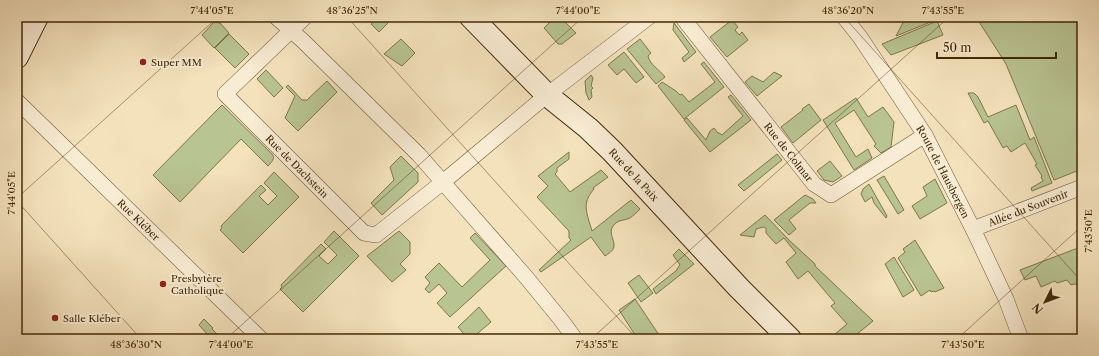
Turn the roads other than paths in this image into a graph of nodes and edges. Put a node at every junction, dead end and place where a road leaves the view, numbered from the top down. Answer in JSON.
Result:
{"nodes":[{"id":1,"x":37,"y":17,"type":"edge"},
{"id":2,"x":276,"y":17,"type":"edge"},
{"id":3,"x":305,"y":17,"type":"edge"},
{"id":4,"x":471,"y":17,"type":"edge"},
{"id":5,"x":649,"y":17,"type":"edge"},
{"id":6,"x":682,"y":17,"type":"edge"},
{"id":7,"x":844,"y":17,"type":"edge"},
{"id":8,"x":291,"y":31,"type":"junction"},
{"id":9,"x":17,"y":58,"type":"edge"},
{"id":10,"x":547,"y":95,"type":"junction"},
{"id":11,"x":17,"y":101,"type":"edge"},
{"id":12,"x":925,"y":135,"type":"junction"},
{"id":13,"x":443,"y":182,"type":"junction"},
{"id":14,"x":1082,"y":187,"type":"edge"},
{"id":15,"x":973,"y":229,"type":"junction"},
{"id":16,"x":261,"y":339,"type":"edge"},
{"id":17,"x":575,"y":339,"type":"edge"},
{"id":18,"x":790,"y":339,"type":"edge"},
{"id":19,"x":1021,"y":339,"type":"edge"}],
"edges":[{"from":1,"to":9,"type":"street"},
{"from":2,"to":8,"type":"street"},
{"from":3,"to":8,"type":"street"},
{"from":4,"to":10,"type":"street","name":"Rue de la Paix"},
{"from":5,"to":10,"type":"street","name":"Rue de Dachstein"},
{"from":6,"to":12,"type":"street","name":"Rue de Colmar"},
{"from":7,"to":12,"type":"street","name":"Route de Hausbergen"},
{"from":8,"to":13,"type":"street"},
{"from":8,"to":13,"type":"street","name":"Rue de Dachstein"},
{"from":10,"to":13,"type":"street","name":"Rue de Dachstein"},
{"from":10,"to":18,"type":"street","name":"Rue de la Paix"},
{"from":11,"to":16,"type":"street","name":"Rue Kléber"},
{"from":12,"to":15,"type":"street","name":"Route de Hausbergen"},
{"from":13,"to":17,"type":"street"},
{"from":14,"to":15,"type":"street","name":"Allée du Souvenir"},
{"from":15,"to":19,"type":"street","name":"Route de Hausbergen"}]}
